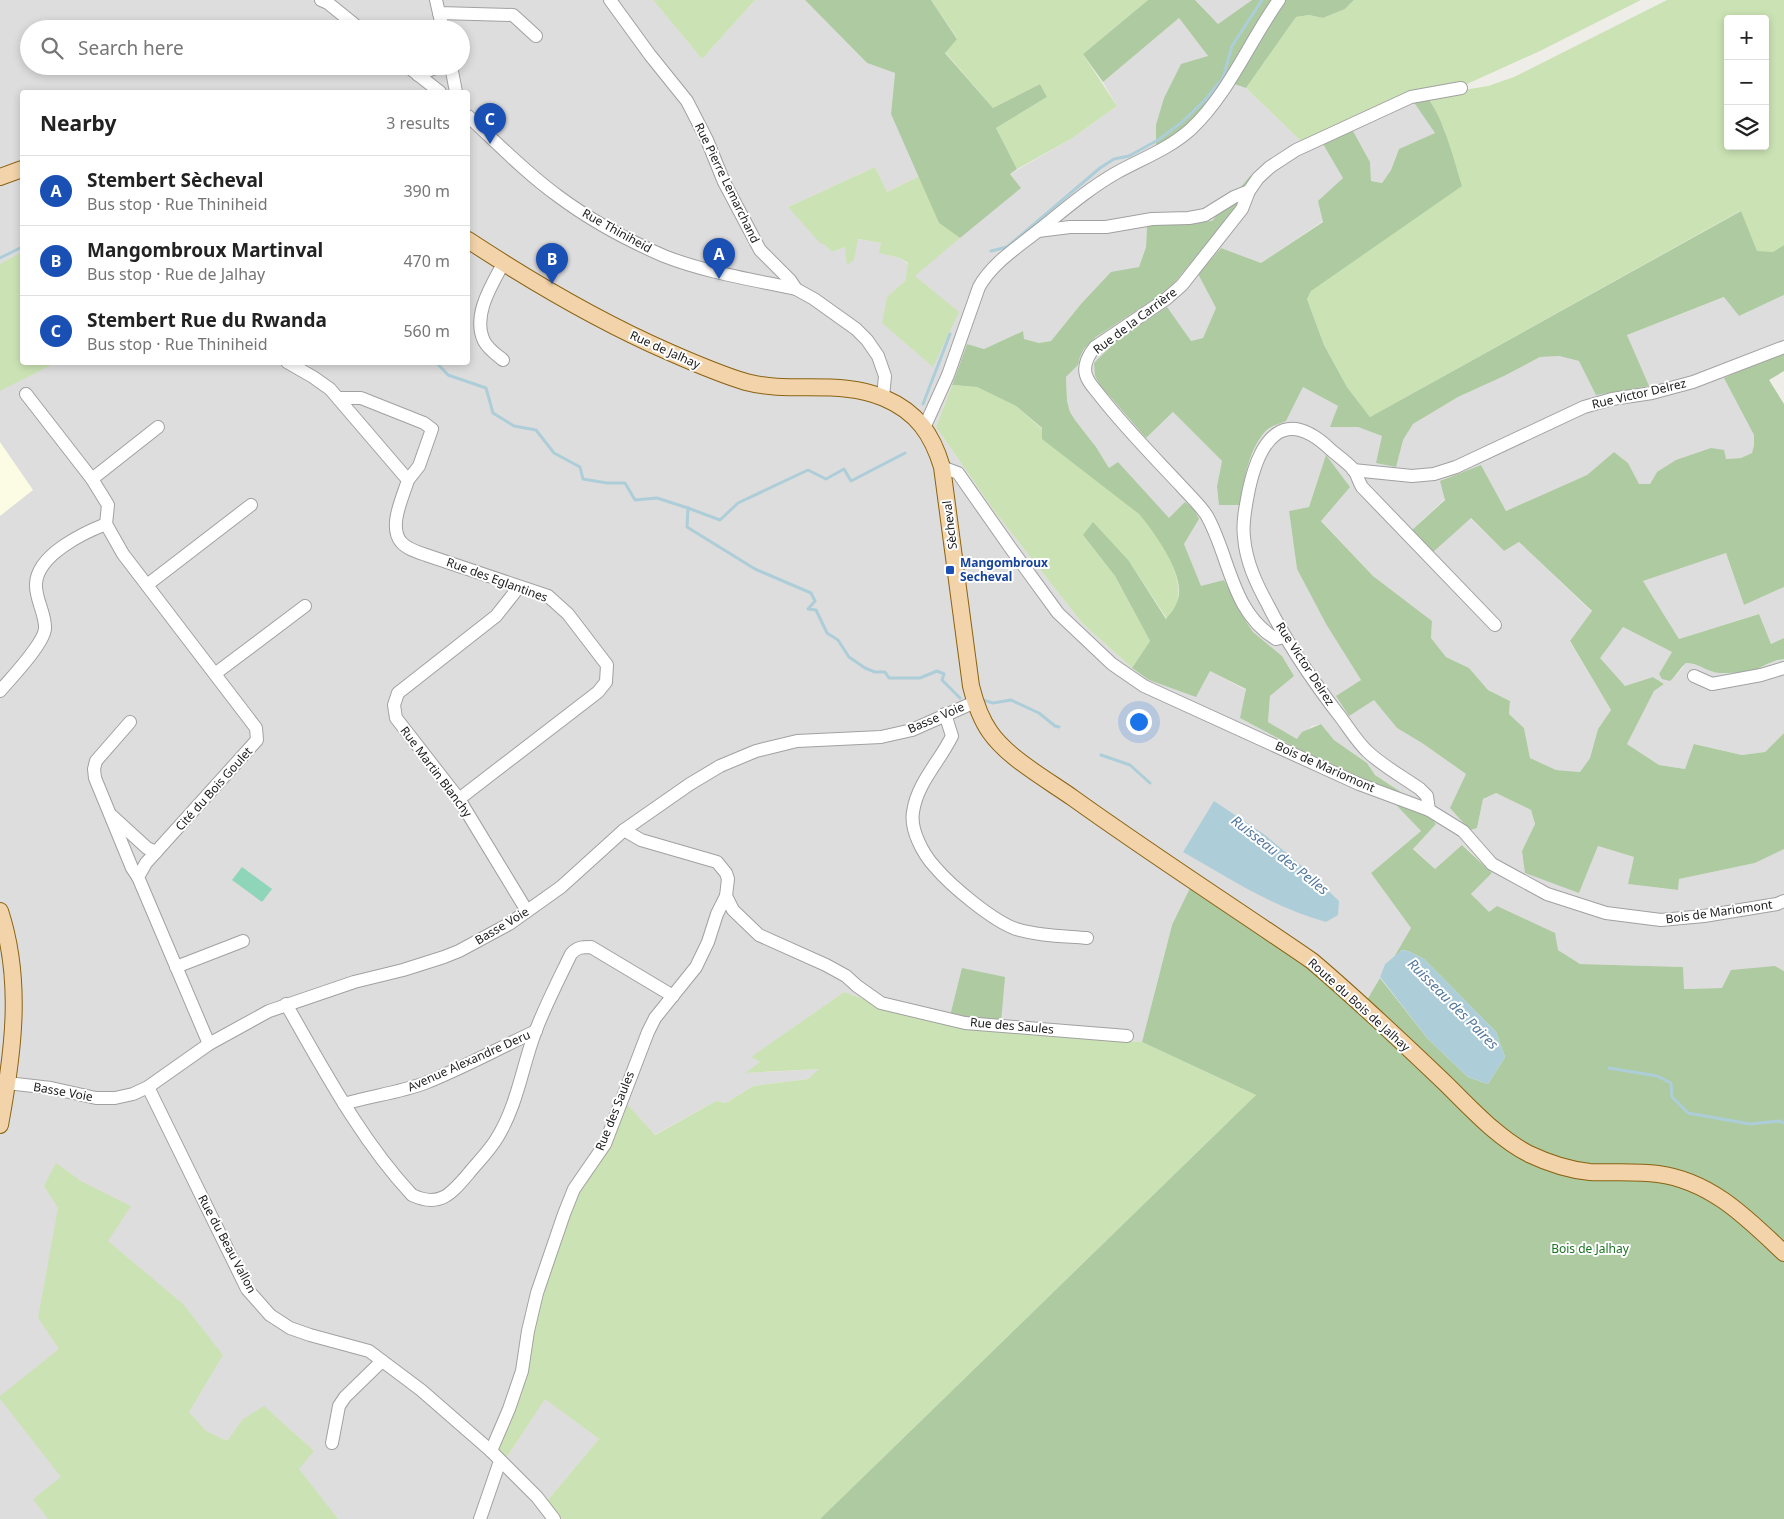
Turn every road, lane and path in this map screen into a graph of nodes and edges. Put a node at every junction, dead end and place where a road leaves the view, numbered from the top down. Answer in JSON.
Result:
{"nodes":[{"id":1,"x":321,"y":0,"type":"edge"},
{"id":2,"x":436,"y":0,"type":"edge"},
{"id":3,"x":610,"y":0,"type":"edge"},
{"id":4,"x":1276,"y":4,"type":"edge"},
{"id":5,"x":439,"y":13,"type":"junction"},
{"id":6,"x":349,"y":20,"type":"edge"},
{"id":7,"x":441,"y":20,"type":"edge"},
{"id":8,"x":536,"y":36,"type":"dead end"},
{"id":9,"x":418,"y":75,"type":"edge"},
{"id":10,"x":452,"y":75,"type":"edge"},
{"id":11,"x":1461,"y":88,"type":"dead end"},
{"id":12,"x":437,"y":90,"type":"edge"},
{"id":13,"x":456,"y":90,"type":"edge"},
{"id":14,"x":470,"y":118,"type":"edge"},
{"id":15,"x":20,"y":170,"type":"edge"},
{"id":16,"x":0,"y":177,"type":"edge"},
{"id":17,"x":1249,"y":191,"type":"junction"},
{"id":18,"x":1038,"y":231,"type":"junction"},
{"id":19,"x":470,"y":241,"type":"edge"},
{"id":20,"x":503,"y":264,"type":"junction"},
{"id":21,"x":796,"y":289,"type":"junction"},
{"id":22,"x":1784,"y":347,"type":"edge"},
{"id":23,"x":503,"y":360,"type":"dead end"},
{"id":24,"x":292,"y":365,"type":"edge"},
{"id":25,"x":26,"y":394,"type":"dead end"},
{"id":26,"x":883,"y":397,"type":"junction"},
{"id":27,"x":339,"y":398,"type":"junction"},
{"id":28,"x":158,"y":427,"type":"dead end"},
{"id":29,"x":924,"y":428,"type":"junction"},
{"id":30,"x":942,"y":467,"type":"junction"},
{"id":31,"x":1353,"y":470,"type":"junction"},
{"id":32,"x":92,"y":479,"type":"junction"},
{"id":33,"x":408,"y":480,"type":"junction"},
{"id":34,"x":251,"y":505,"type":"dead end"},
{"id":35,"x":106,"y":524,"type":"junction"},
{"id":36,"x":147,"y":586,"type":"junction"},
{"id":37,"x":519,"y":586,"type":"junction"},
{"id":38,"x":305,"y":606,"type":"dead end"},
{"id":39,"x":1495,"y":625,"type":"dead end"},
{"id":40,"x":1284,"y":637,"type":"junction"},
{"id":41,"x":1784,"y":668,"type":"edge"},
{"id":42,"x":216,"y":673,"type":"junction"},
{"id":43,"x":1694,"y":676,"type":"dead end"},
{"id":44,"x":0,"y":691,"type":"edge"},
{"id":45,"x":973,"y":694,"type":"junction"},
{"id":46,"x":945,"y":714,"type":"junction"},
{"id":47,"x":130,"y":722,"type":"dead end"},
{"id":48,"x":459,"y":799,"type":"junction"},
{"id":49,"x":1429,"y":810,"type":"junction"},
{"id":50,"x":110,"y":814,"type":"junction"},
{"id":51,"x":624,"y":830,"type":"junction"},
{"id":52,"x":156,"y":852,"type":"junction"},
{"id":53,"x":138,"y":877,"type":"junction"},
{"id":54,"x":726,"y":896,"type":"junction"},
{"id":55,"x":1784,"y":901,"type":"edge"},
{"id":56,"x":0,"y":911,"type":"edge"},
{"id":57,"x":527,"y":911,"type":"junction"},
{"id":58,"x":1087,"y":938,"type":"dead end"},
{"id":59,"x":243,"y":941,"type":"dead end"},
{"id":60,"x":176,"y":967,"type":"junction"},
{"id":61,"x":673,"y":996,"type":"junction"},
{"id":62,"x":286,"y":1004,"type":"junction"},
{"id":63,"x":536,"y":1031,"type":"junction"},
{"id":64,"x":1127,"y":1036,"type":"dead end"},
{"id":65,"x":209,"y":1044,"type":"junction"},
{"id":66,"x":4,"y":1083,"type":"edge"},
{"id":67,"x":148,"y":1087,"type":"junction"},
{"id":68,"x":344,"y":1104,"type":"junction"},
{"id":69,"x":0,"y":1125,"type":"edge"},
{"id":70,"x":1784,"y":1252,"type":"edge"},
{"id":71,"x":382,"y":1361,"type":"junction"},
{"id":72,"x":332,"y":1443,"type":"dead end"},
{"id":73,"x":490,"y":1451,"type":"junction"},
{"id":74,"x":500,"y":1461,"type":"junction"},
{"id":75,"x":480,"y":1519,"type":"edge"},
{"id":76,"x":554,"y":1519,"type":"edge"}],
"edges":[{"from":1,"to":6,"type":"street"},
{"from":2,"to":5,"type":"street"},
{"from":3,"to":21,"type":"street","name":"Rue Pierre Lemarchand"},
{"from":4,"to":18,"type":"street"},
{"from":5,"to":7,"type":"street"},
{"from":5,"to":8,"type":"street"},
{"from":9,"to":12,"type":"street"},
{"from":10,"to":13,"type":"street"},
{"from":11,"to":17,"type":"street","name":"Rue de la Carrière"},
{"from":14,"to":21,"type":"street","name":"Rue Thiniheid"},
{"from":15,"to":16,"type":"main road"},
{"from":17,"to":18,"type":"street"},
{"from":17,"to":40,"type":"street","name":"Rue de la Carrière"},
{"from":18,"to":29,"type":"street"},
{"from":19,"to":20,"type":"main road","name":"Rue de Jalhay"},
{"from":20,"to":23,"type":"street"},
{"from":20,"to":26,"type":"main road","name":"Rue de Jalhay"},
{"from":21,"to":26,"type":"street","name":"Rue Pierre Lemarchand"},
{"from":22,"to":31,"type":"street","name":"Rue Victor Delrez"},
{"from":24,"to":27,"type":"street"},
{"from":25,"to":32,"type":"street","name":"Cité du Bois Goulet"},
{"from":26,"to":29,"type":"main road","name":"Rue de Jalhay"},
{"from":27,"to":33,"type":"street"},
{"from":27,"to":33,"type":"street","name":"Rue des Eglantines"},
{"from":28,"to":32,"type":"street"},
{"from":29,"to":30,"type":"main road","name":"Sècheval"},
{"from":30,"to":45,"type":"main road","name":"Sècheval"},
{"from":30,"to":49,"type":"street","name":"Bois de Mariomont"},
{"from":31,"to":39,"type":"street","name":"Rue Victor Delrez"},
{"from":31,"to":40,"type":"street","name":"Rue Victor Delrez"},
{"from":32,"to":35,"type":"street","name":"Cité du Bois Goulet"},
{"from":33,"to":37,"type":"street","name":"Rue des Eglantines"},
{"from":34,"to":36,"type":"street"},
{"from":35,"to":36,"type":"street","name":"Cité du Bois Goulet"},
{"from":35,"to":44,"type":"street"},
{"from":36,"to":42,"type":"street","name":"Cité du Bois Goulet"},
{"from":37,"to":48,"type":"street","name":"Rue Martin Blanchy"},
{"from":37,"to":48,"type":"street","name":"Rue des Eglantines"},
{"from":38,"to":42,"type":"street"},
{"from":40,"to":49,"type":"street","name":"Rue Victor Delrez"},
{"from":41,"to":43,"type":"street"},
{"from":42,"to":52,"type":"street","name":"Cité du Bois Goulet"},
{"from":45,"to":46,"type":"street","name":"Basse Voie"},
{"from":45,"to":70,"type":"main road","name":"Route du Bois de Jalhay"},
{"from":46,"to":51,"type":"street","name":"Basse Voie"},
{"from":46,"to":58,"type":"street"},
{"from":47,"to":50,"type":"street"},
{"from":48,"to":57,"type":"street","name":"Rue Martin Blanchy"},
{"from":49,"to":55,"type":"street","name":"Bois de Mariomont"},
{"from":50,"to":52,"type":"street"},
{"from":50,"to":53,"type":"street"},
{"from":51,"to":54,"type":"street","name":"Rue des Saules"},
{"from":51,"to":57,"type":"street","name":"Basse Voie"},
{"from":52,"to":53,"type":"street","name":"Cité du Bois Goulet"},
{"from":53,"to":60,"type":"street"},
{"from":54,"to":61,"type":"street","name":"Rue des Saules"},
{"from":54,"to":64,"type":"street","name":"Rue des Saules"},
{"from":56,"to":66,"type":"main road"},
{"from":57,"to":62,"type":"street","name":"Basse Voie"},
{"from":59,"to":60,"type":"street"},
{"from":60,"to":65,"type":"street"},
{"from":61,"to":63,"type":"street","name":"Avenue Alexandre Deru"},
{"from":61,"to":73,"type":"street","name":"Rue des Saules"},
{"from":62,"to":65,"type":"street","name":"Basse Voie"},
{"from":62,"to":68,"type":"street","name":"Avenue Alexandre Deru"},
{"from":63,"to":68,"type":"street","name":"Avenue Alexandre Deru"},
{"from":63,"to":68,"type":"street","name":"Avenue Alexandre Deru"},
{"from":65,"to":67,"type":"street","name":"Basse Voie"},
{"from":66,"to":67,"type":"street","name":"Basse Voie"},
{"from":66,"to":69,"type":"main road"},
{"from":67,"to":71,"type":"street","name":"Rue du Beau Vallon"},
{"from":71,"to":72,"type":"street"},
{"from":71,"to":73,"type":"street","name":"Rue du Beau Vallon"},
{"from":73,"to":74,"type":"street","name":"Rue du Beau Vallon"},
{"from":74,"to":75,"type":"street"},
{"from":74,"to":76,"type":"street","name":"Rue du Beau Vallon"}]}
